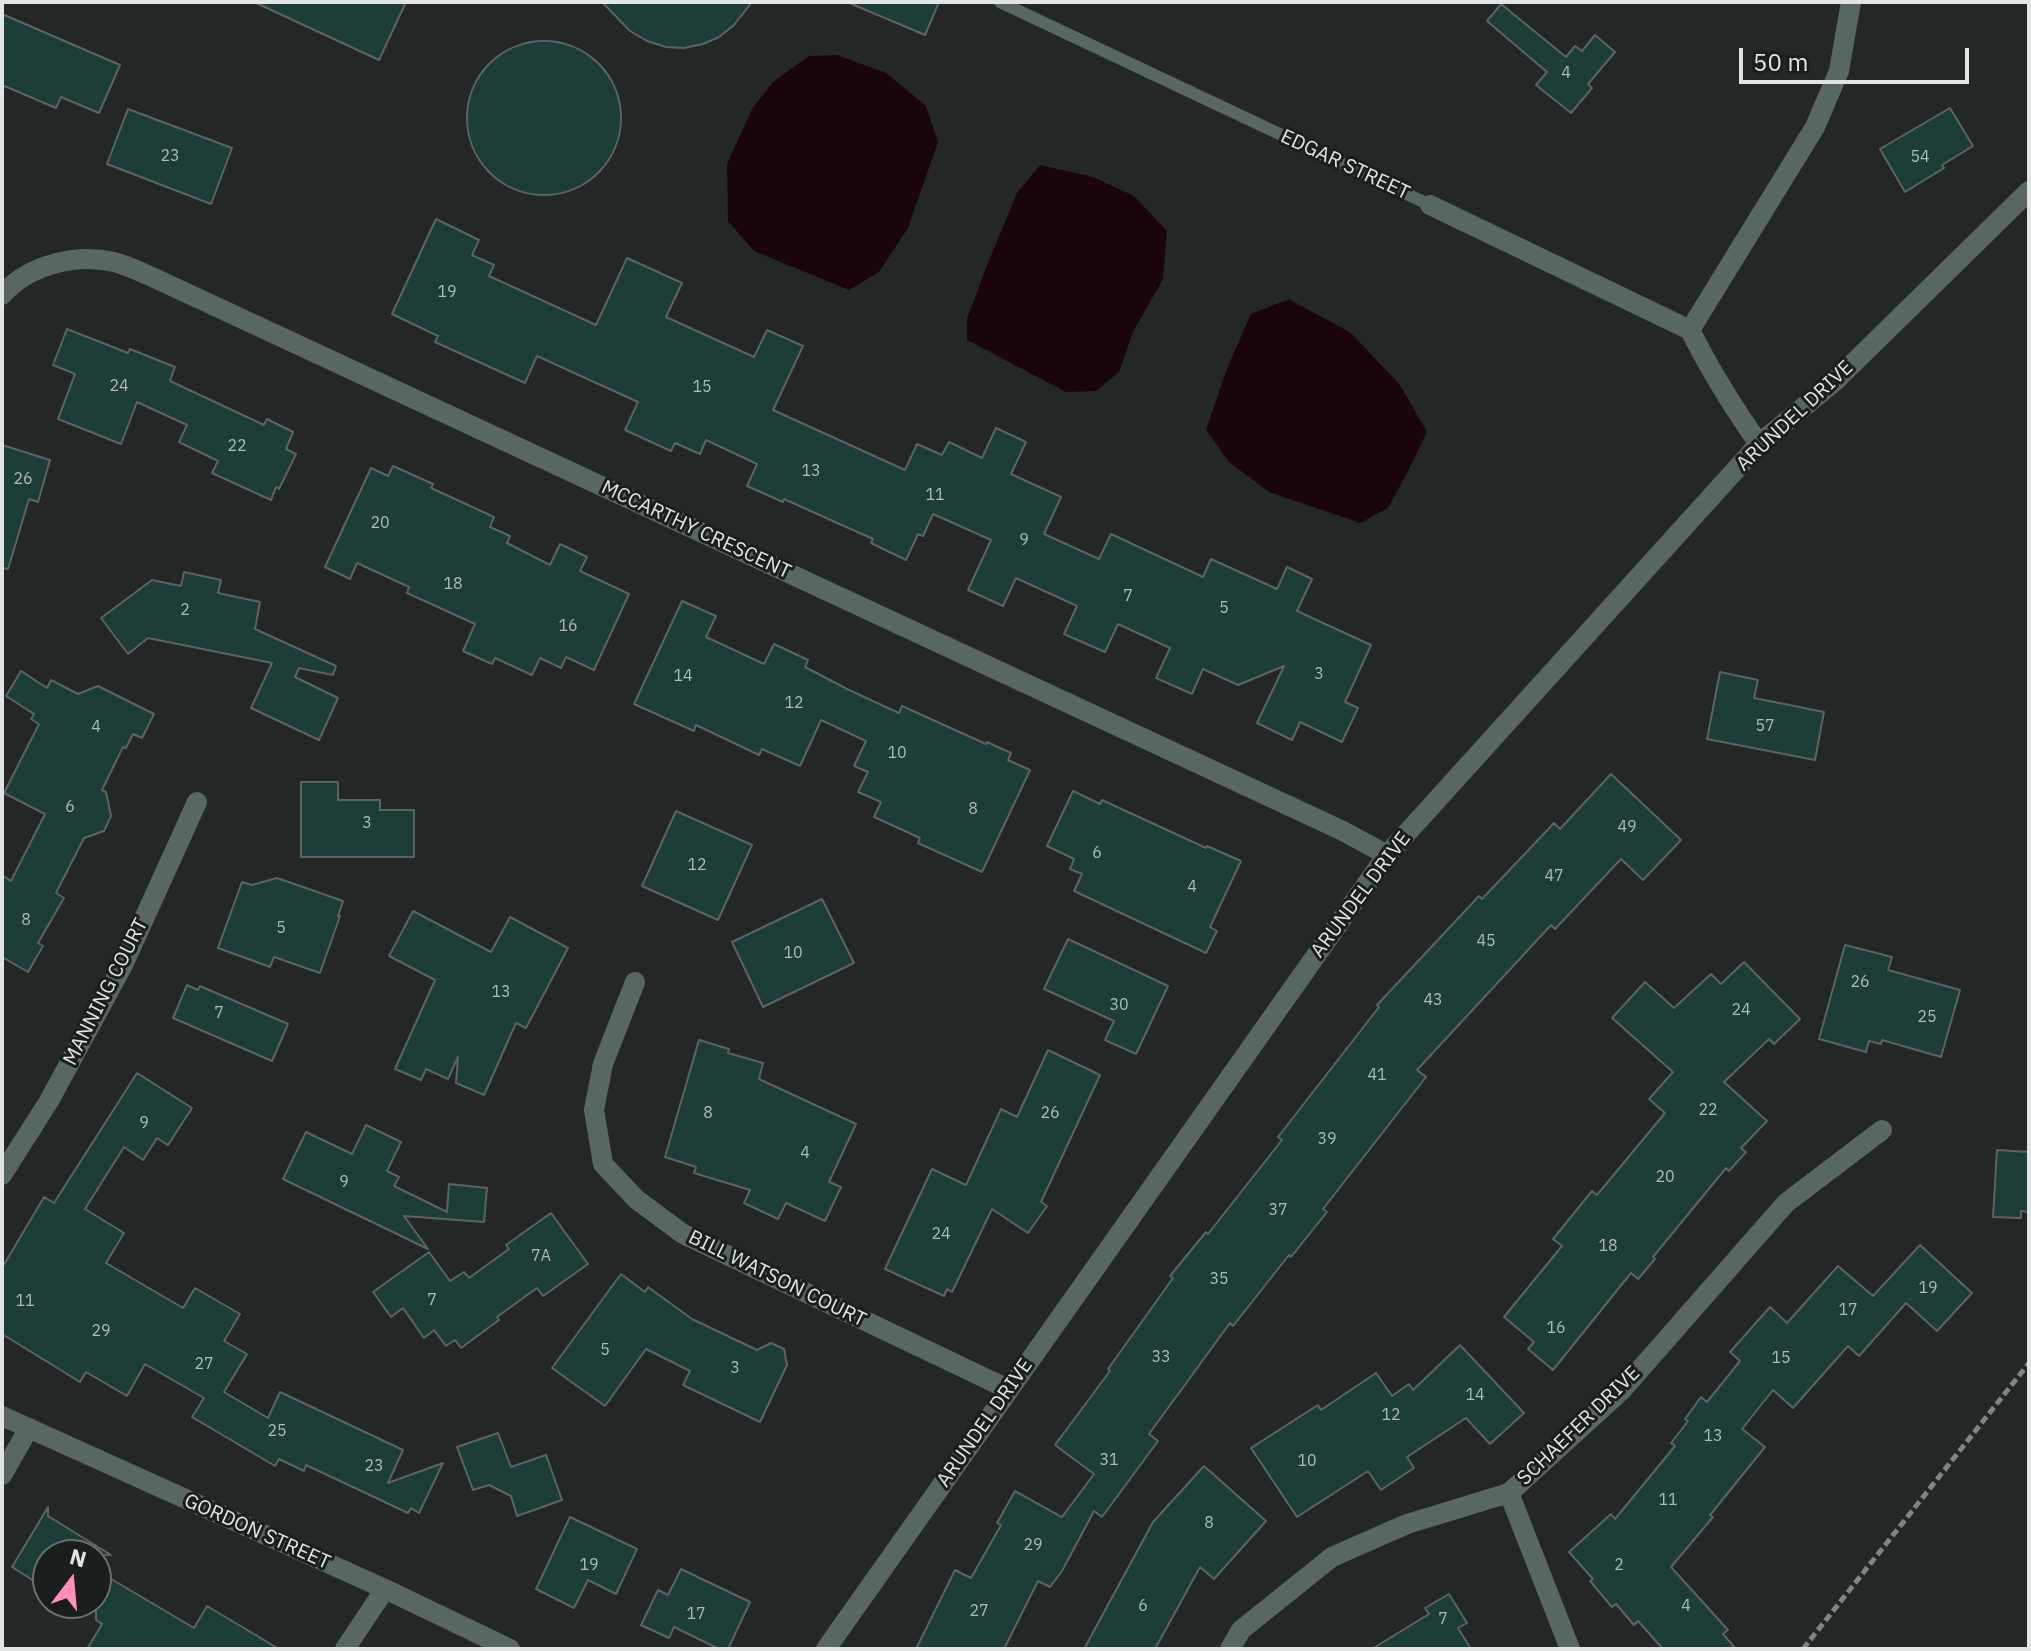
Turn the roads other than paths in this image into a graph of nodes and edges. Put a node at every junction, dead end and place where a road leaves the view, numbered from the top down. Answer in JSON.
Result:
{"nodes":[{"id":1,"x":1000,"y":2,"type":"edge"},
{"id":2,"x":1851,"y":2,"type":"edge"},
{"id":3,"x":2029,"y":191,"type":"edge"},
{"id":4,"x":1430,"y":205,"type":"joint"},
{"id":5,"x":2,"y":295,"type":"edge"},
{"id":6,"x":1690,"y":330,"type":"junction"},
{"id":7,"x":1759,"y":444,"type":"junction"},
{"id":8,"x":197,"y":802,"type":"dead end"},
{"id":9,"x":1387,"y":855,"type":"junction"},
{"id":10,"x":635,"y":982,"type":"dead end"},
{"id":11,"x":1882,"y":1130,"type":"dead end"},
{"id":12,"x":2,"y":1175,"type":"edge"},
{"id":13,"x":1008,"y":1389,"type":"junction"},
{"id":14,"x":2,"y":1416,"type":"edge"},
{"id":15,"x":29,"y":1428,"type":"junction"},
{"id":16,"x":2,"y":1475,"type":"edge"},
{"id":17,"x":1509,"y":1493,"type":"junction"},
{"id":18,"x":385,"y":1589,"type":"junction"},
{"id":19,"x":345,"y":1649,"type":"edge"},
{"id":20,"x":510,"y":1649,"type":"edge"},
{"id":21,"x":826,"y":1649,"type":"edge"},
{"id":22,"x":1230,"y":1649,"type":"edge"},
{"id":23,"x":1570,"y":1649,"type":"edge"}],
"edges":[{"from":1,"to":4,"type":"lane","name":"EDGAR STREET"},
{"from":2,"to":6,"type":"street"},
{"from":3,"to":7,"type":"street","name":"ARUNDEL DRIVE"},
{"from":4,"to":6,"type":"street","name":"EDGAR STREET"},
{"from":5,"to":9,"type":"street","name":"MCCARTHY CRESCENT"},
{"from":6,"to":7,"type":"street"},
{"from":7,"to":9,"type":"street","name":"ARUNDEL DRIVE"},
{"from":8,"to":12,"type":"street","name":"MANNING COURT"},
{"from":9,"to":13,"type":"street","name":"ARUNDEL DRIVE"},
{"from":10,"to":13,"type":"street","name":"BILL WATSON COURT"},
{"from":11,"to":17,"type":"street","name":"SCHAEFER DRIVE"},
{"from":13,"to":21,"type":"street","name":"ARUNDEL DRIVE"},
{"from":14,"to":15,"type":"street","name":"GORDON STREET"},
{"from":15,"to":16,"type":"street"},
{"from":15,"to":18,"type":"street","name":"GORDON STREET"},
{"from":17,"to":22,"type":"street","name":"SCHAEFER DRIVE"},
{"from":17,"to":23,"type":"street"},
{"from":18,"to":19,"type":"street"},
{"from":18,"to":20,"type":"street","name":"GORDON STREET"}]}
